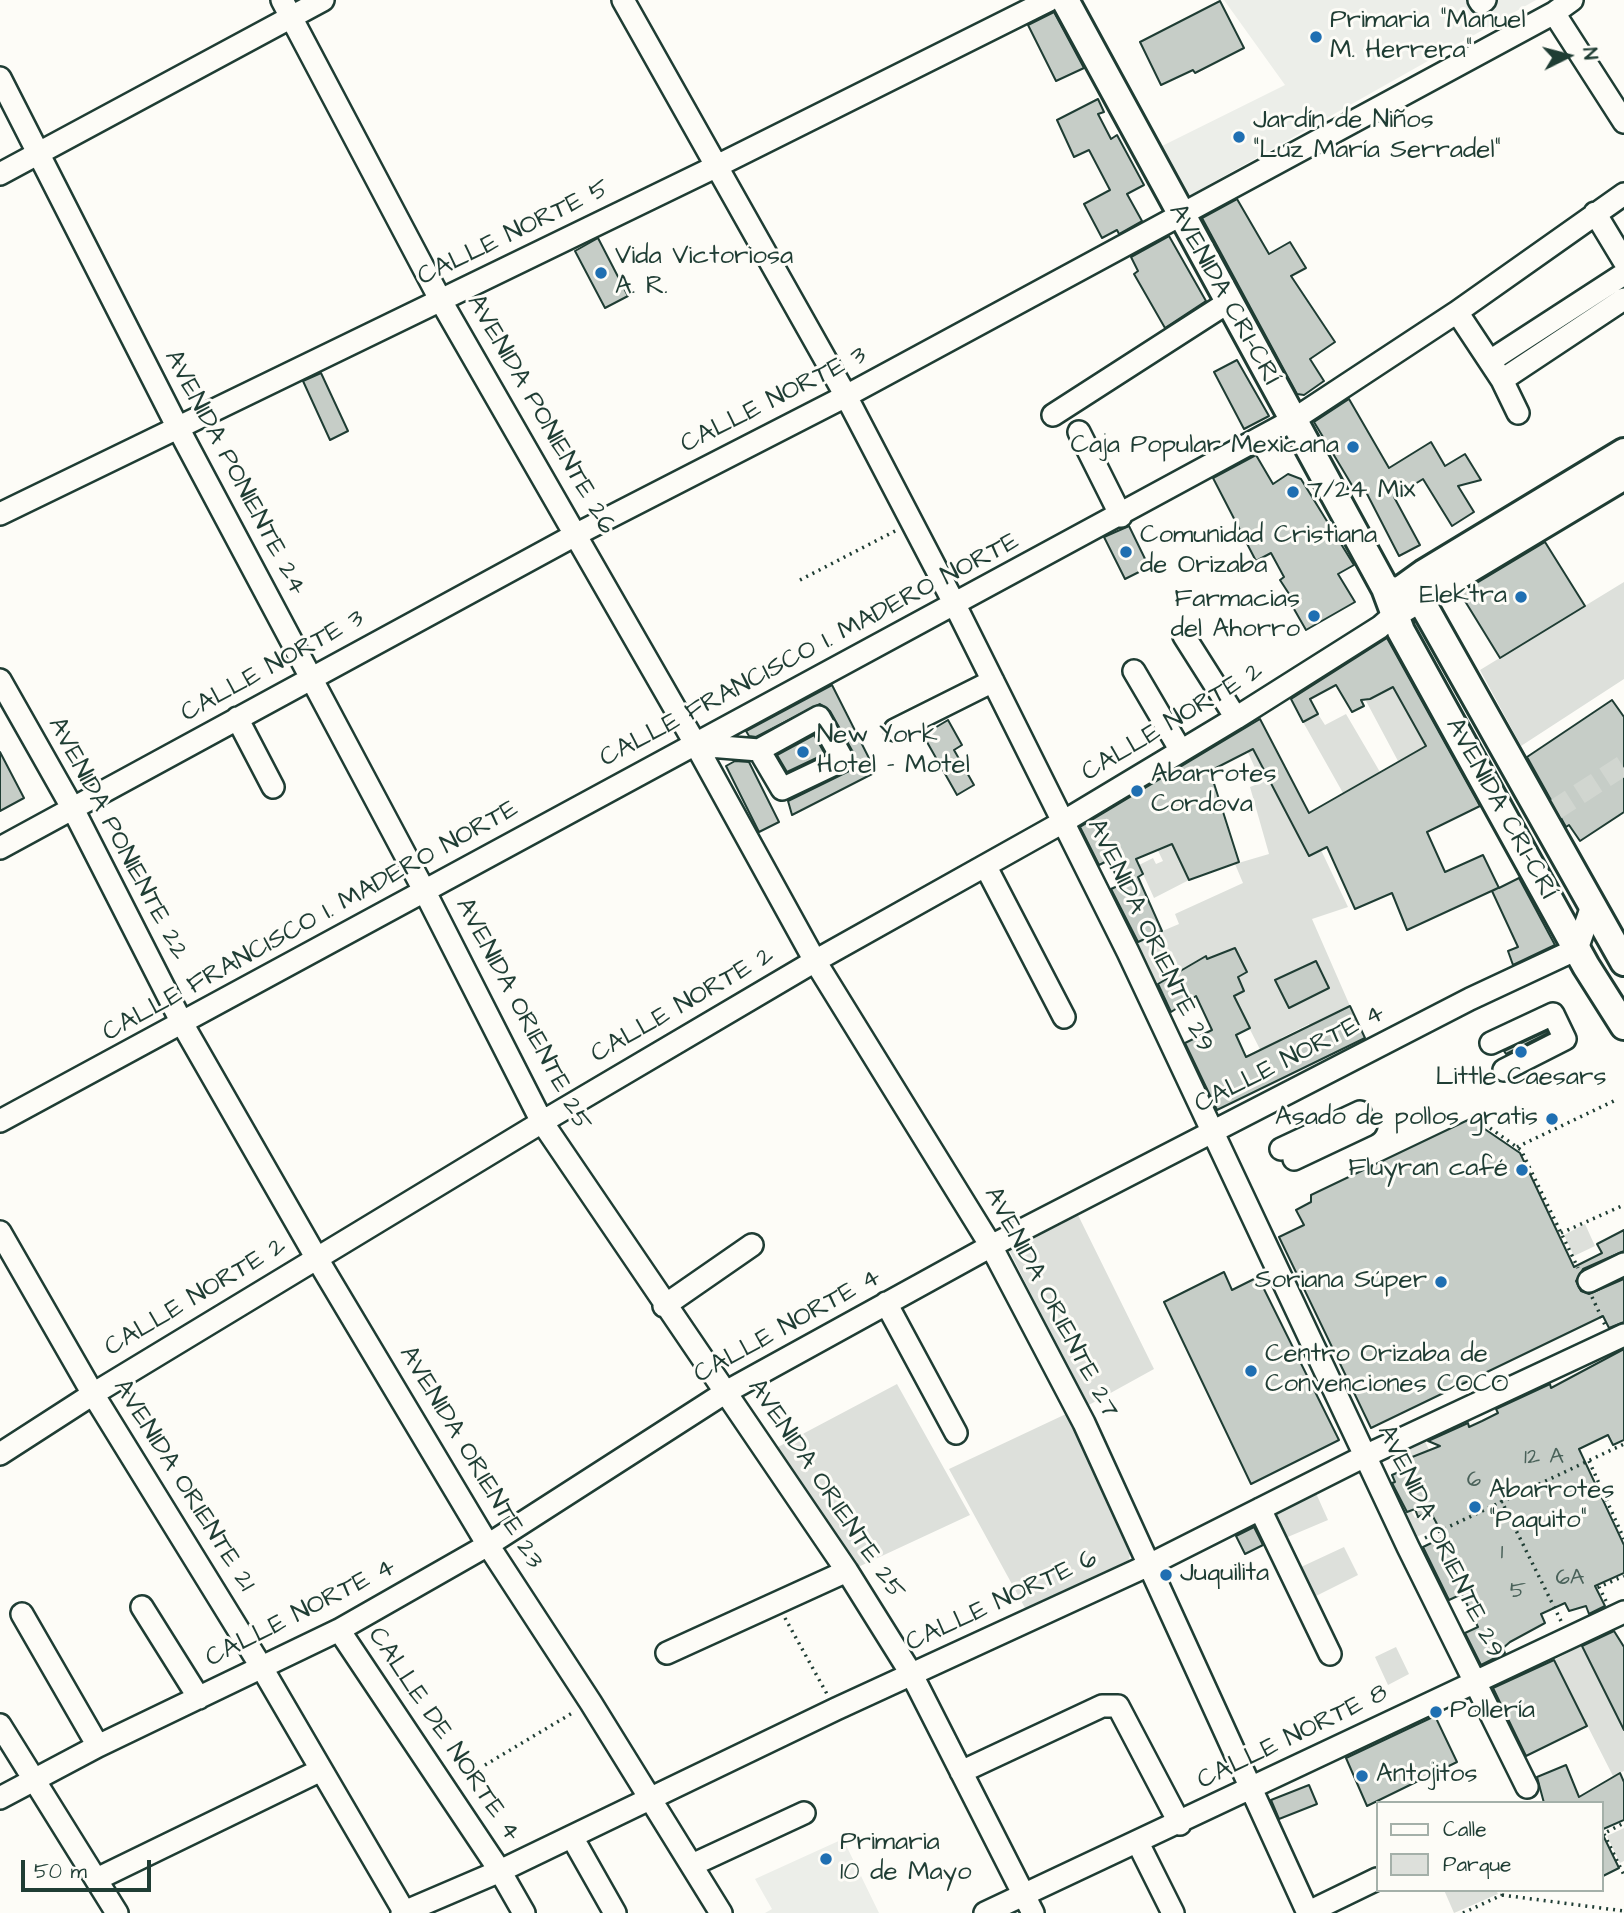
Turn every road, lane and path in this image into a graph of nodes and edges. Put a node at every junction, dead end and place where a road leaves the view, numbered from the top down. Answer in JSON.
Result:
{"nodes":[{"id":1,"x":323,"y":0,"type":"edge"},
{"id":2,"x":623,"y":0,"type":"edge"},
{"id":3,"x":1049,"y":0,"type":"edge"},
{"id":4,"x":1065,"y":0,"type":"edge"},
{"id":5,"x":1479,"y":0,"type":"edge"},
{"id":6,"x":1485,"y":0,"type":"edge"},
{"id":7,"x":1572,"y":0,"type":"edge"},
{"id":8,"x":286,"y":8,"type":"edge"},
{"id":9,"x":1554,"y":13,"type":"junction"},
{"id":10,"x":0,"y":78,"type":"edge"},
{"id":11,"x":1624,"y":122,"type":"edge"},
{"id":12,"x":39,"y":152,"type":"junction"},
{"id":13,"x":715,"y":167,"type":"junction"},
{"id":14,"x":0,"y":174,"type":"edge"},
{"id":15,"x":1624,"y":194,"type":"edge"},
{"id":16,"x":1595,"y":213,"type":"junction"},
{"id":17,"x":1179,"y":215,"type":"junction"},
{"id":18,"x":1624,"y":261,"type":"edge"},
{"id":19,"x":1624,"y":274,"type":"edge"},
{"id":20,"x":1624,"y":299,"type":"edge"},
{"id":21,"x":442,"y":301,"type":"junction"},
{"id":22,"x":1227,"y":303,"type":"junction"},
{"id":23,"x":1457,"y":312,"type":"junction"},
{"id":24,"x":1490,"y":361,"type":"junction"},
{"id":25,"x":1502,"y":380,"type":"junction"},
{"id":26,"x":846,"y":396,"type":"junction"},
{"id":27,"x":1518,"y":413,"type":"dead end"},
{"id":28,"x":1053,"y":415,"type":"dead end"},
{"id":29,"x":1293,"y":420,"type":"junction"},
{"id":30,"x":177,"y":426,"type":"junction"},
{"id":31,"x":1079,"y":432,"type":"dead end"},
{"id":32,"x":1624,"y":452,"type":"edge"},
{"id":33,"x":1624,"y":476,"type":"edge"},
{"id":34,"x":0,"y":514,"type":"edge"},
{"id":35,"x":1121,"y":516,"type":"junction"},
{"id":36,"x":912,"y":523,"type":"junction"},
{"id":37,"x":577,"y":534,"type":"junction"},
{"id":38,"x":800,"y":580,"type":"dead end"},
{"id":39,"x":1400,"y":598,"type":"junction"},
{"id":40,"x":954,"y":603,"type":"junction"},
{"id":41,"x":1184,"y":636,"type":"dead end"},
{"id":42,"x":1134,"y":671,"type":"dead end"},
{"id":43,"x":311,"y":679,"type":"junction"},
{"id":44,"x":0,"y":680,"type":"edge"},
{"id":45,"x":993,"y":681,"type":"junction"},
{"id":46,"x":1236,"y":718,"type":"junction"},
{"id":47,"x":237,"y":719,"type":"junction"},
{"id":48,"x":895,"y":730,"type":"dead end"},
{"id":49,"x":696,"y":745,"type":"junction"},
{"id":50,"x":759,"y":750,"type":"dead end"},
{"id":51,"x":1181,"y":751,"type":"junction"},
{"id":52,"x":273,"y":788,"type":"dead end"},
{"id":53,"x":74,"y":809,"type":"junction"},
{"id":54,"x":1063,"y":822,"type":"junction"},
{"id":55,"x":0,"y":848,"type":"edge"},
{"id":56,"x":986,"y":867,"type":"junction"},
{"id":57,"x":425,"y":892,"type":"junction"},
{"id":58,"x":1592,"y":906,"type":"junction"},
{"id":59,"x":1577,"y":949,"type":"junction"},
{"id":60,"x":816,"y":961,"type":"junction"},
{"id":61,"x":1624,"y":962,"type":"edge"},
{"id":62,"x":1064,"y":1017,"type":"dead end"},
{"id":63,"x":183,"y":1025,"type":"junction"},
{"id":64,"x":1624,"y":1026,"type":"edge"},
{"id":65,"x":1491,"y":1043,"type":"dead end"},
{"id":66,"x":1504,"y":1070,"type":"dead end"},
{"id":67,"x":1618,"y":1099,"type":"dead end"},
{"id":68,"x":1473,"y":1116,"type":"dead end"},
{"id":69,"x":1363,"y":1119,"type":"dead end"},
{"id":70,"x":0,"y":1121,"type":"edge"},
{"id":71,"x":542,"y":1122,"type":"junction"},
{"id":72,"x":1212,"y":1131,"type":"junction"},
{"id":73,"x":1515,"y":1147,"type":"junction"},
{"id":74,"x":1287,"y":1154,"type":"dead end"},
{"id":75,"x":1624,"y":1205,"type":"edge"},
{"id":76,"x":0,"y":1232,"type":"edge"},
{"id":77,"x":1561,"y":1233,"type":"junction"},
{"id":78,"x":752,"y":1245,"type":"dead end"},
{"id":79,"x":991,"y":1247,"type":"junction"},
{"id":80,"x":316,"y":1257,"type":"junction"},
{"id":81,"x":1624,"y":1264,"type":"edge"},
{"id":82,"x":1586,"y":1281,"type":"junction"},
{"id":83,"x":886,"y":1303,"type":"junction"},
{"id":84,"x":664,"y":1306,"type":"junction"},
{"id":85,"x":1603,"y":1321,"type":"dead end"},
{"id":86,"x":1624,"y":1335,"type":"edge"},
{"id":87,"x":726,"y":1392,"type":"junction"},
{"id":88,"x":93,"y":1394,"type":"junction"},
{"id":89,"x":956,"y":1433,"type":"dead end"},
{"id":90,"x":1624,"y":1444,"type":"edge"},
{"id":91,"x":0,"y":1454,"type":"edge"},
{"id":92,"x":1365,"y":1456,"type":"junction"},
{"id":93,"x":1588,"y":1461,"type":"junction"},
{"id":94,"x":1501,"y":1500,"type":"junction"},
{"id":95,"x":1260,"y":1509,"type":"junction"},
{"id":96,"x":1616,"y":1522,"type":"junction"},
{"id":97,"x":1624,"y":1523,"type":"edge"},
{"id":98,"x":1624,"y":1539,"type":"edge"},
{"id":99,"x":1418,"y":1542,"type":"dead end"},
{"id":100,"x":488,"y":1545,"type":"junction"},
{"id":101,"x":1151,"y":1564,"type":"junction"},
{"id":102,"x":847,"y":1571,"type":"junction"},
{"id":103,"x":1624,"y":1576,"type":"edge"},
{"id":104,"x":776,"y":1601,"type":"junction"},
{"id":105,"x":142,"y":1607,"type":"dead end"},
{"id":106,"x":22,"y":1615,"type":"dead end"},
{"id":107,"x":1619,"y":1615,"type":"edge"},
{"id":108,"x":1559,"y":1617,"type":"dead end"},
{"id":109,"x":339,"y":1630,"type":"junction"},
{"id":110,"x":667,"y":1653,"type":"dead end"},
{"id":111,"x":1330,"y":1654,"type":"dead end"},
{"id":112,"x":262,"y":1668,"type":"junction"},
{"id":113,"x":912,"y":1675,"type":"junction"},
{"id":114,"x":1475,"y":1682,"type":"junction"},
{"id":115,"x":199,"y":1698,"type":"junction"},
{"id":116,"x":591,"y":1703,"type":"junction"},
{"id":117,"x":836,"y":1709,"type":"junction"},
{"id":118,"x":0,"y":1725,"type":"edge"},
{"id":119,"x":98,"y":1745,"type":"junction"},
{"id":120,"x":485,"y":1765,"type":"dead end"},
{"id":121,"x":321,"y":1770,"type":"junction"},
{"id":122,"x":961,"y":1772,"type":"junction"},
{"id":123,"x":35,"y":1781,"type":"junction"},
{"id":124,"x":1527,"y":1787,"type":"dead end"},
{"id":125,"x":1253,"y":1790,"type":"junction"},
{"id":126,"x":0,"y":1798,"type":"edge"},
{"id":127,"x":652,"y":1798,"type":"junction"},
{"id":128,"x":804,"y":1813,"type":"dead end"},
{"id":129,"x":1624,"y":1823,"type":"edge"},
{"id":130,"x":1180,"y":1824,"type":"junction"},
{"id":131,"x":1603,"y":1834,"type":"edge"},
{"id":132,"x":572,"y":1837,"type":"junction"},
{"id":133,"x":1139,"y":1843,"type":"junction"},
{"id":134,"x":692,"y":1865,"type":"junction"},
{"id":135,"x":500,"y":1871,"type":"junction"},
{"id":136,"x":1624,"y":1875,"type":"edge"},
{"id":137,"x":97,"y":1879,"type":"junction"},
{"id":138,"x":1376,"y":1879,"type":"edge"},
{"id":139,"x":1501,"y":1893,"type":"edge"},
{"id":140,"x":1028,"y":1904,"type":"edge"},
{"id":141,"x":1623,"y":1910,"type":"edge"},
{"id":142,"x":117,"y":1913,"type":"edge"},
{"id":143,"x":403,"y":1913,"type":"edge"},
{"id":144,"x":524,"y":1913,"type":"edge"},
{"id":145,"x":615,"y":1913,"type":"edge"},
{"id":146,"x":721,"y":1913,"type":"edge"},
{"id":147,"x":985,"y":1913,"type":"edge"},
{"id":148,"x":1173,"y":1913,"type":"edge"},
{"id":149,"x":1308,"y":1913,"type":"edge"},
{"id":150,"x":1463,"y":1913,"type":"edge"}],
"edges":[{"from":1,"to":8,"type":"street"},
{"from":2,"to":13,"type":"street","name":"AVENIDA ORIENTE 29"},
{"from":3,"to":13,"type":"street","name":"CALLE NORTE 5"},
{"from":4,"to":17,"type":"main road","name":"AVENIDA CRI-CRÍ"},
{"from":5,"to":6,"type":"street"},
{"from":7,"to":9,"type":"street","name":"CALLE NORTE 3"},
{"from":8,"to":12,"type":"street"},
{"from":8,"to":21,"type":"street","name":"AVENIDA PONIENTE 26"},
{"from":9,"to":11,"type":"street"},
{"from":9,"to":17,"type":"street","name":"CALLE NORTE 3"},
{"from":10,"to":12,"type":"street","name":"AVENIDA PONIENTE 24"},
{"from":12,"to":14,"type":"street"},
{"from":12,"to":30,"type":"street","name":"AVENIDA PONIENTE 24"},
{"from":13,"to":21,"type":"street","name":"CALLE NORTE 5"},
{"from":13,"to":26,"type":"street","name":"AVENIDA ORIENTE 29"},
{"from":15,"to":16,"type":"street","name":"CALLE FRANCISCO I. MADERO NORTE"},
{"from":16,"to":18,"type":"street"},
{"from":16,"to":23,"type":"street","name":"CALLE FRANCISCO I. MADERO NORTE"},
{"from":17,"to":22,"type":"main road","name":"AVENIDA CRI-CRÍ"},
{"from":17,"to":26,"type":"street","name":"CALLE NORTE 3"},
{"from":19,"to":24,"type":"street"},
{"from":20,"to":25,"type":"street"},
{"from":21,"to":30,"type":"street","name":"CALLE NORTE 5"},
{"from":21,"to":37,"type":"street","name":"AVENIDA PONIENTE 26"},
{"from":22,"to":28,"type":"street"},
{"from":22,"to":29,"type":"main road","name":"AVENIDA CRI-CRÍ"},
{"from":23,"to":24,"type":"street"},
{"from":23,"to":29,"type":"street","name":"CALLE FRANCISCO I. MADERO NORTE"},
{"from":24,"to":25,"type":"street"},
{"from":25,"to":27,"type":"street"},
{"from":26,"to":36,"type":"street","name":"AVENIDA ORIENTE 29"},
{"from":26,"to":37,"type":"street","name":"CALLE NORTE 3"},
{"from":29,"to":35,"type":"street","name":"CALLE FRANCISCO I. MADERO NORTE"},
{"from":29,"to":39,"type":"main road","name":"AVENIDA CRI-CRÍ"},
{"from":30,"to":34,"type":"street","name":"CALLE NORTE 5"},
{"from":30,"to":43,"type":"street","name":"AVENIDA PONIENTE 24"},
{"from":31,"to":35,"type":"street"},
{"from":32,"to":39,"type":"main road"},
{"from":33,"to":39,"type":"main road"},
{"from":35,"to":40,"type":"street","name":"CALLE FRANCISCO I. MADERO NORTE"},
{"from":36,"to":38,"type":"path"},
{"from":36,"to":40,"type":"street","name":"AVENIDA ORIENTE 29"},
{"from":37,"to":43,"type":"street","name":"CALLE NORTE 3"},
{"from":37,"to":49,"type":"street","name":"AVENIDA PONIENTE 26"},
{"from":39,"to":46,"type":"street","name":"CALLE NORTE 2"},
{"from":39,"to":58,"type":"main road","name":"AVENIDA CRI-CRÍ"},
{"from":39,"to":59,"type":"main road","name":"AVENIDA CRI-CRÍ"},
{"from":40,"to":45,"type":"street","name":"AVENIDA ORIENTE 29"},
{"from":40,"to":49,"type":"street","name":"CALLE FRANCISCO I. MADERO NORTE"},
{"from":41,"to":46,"type":"street"},
{"from":42,"to":51,"type":"street"},
{"from":43,"to":47,"type":"street","name":"CALLE NORTE 3"},
{"from":43,"to":57,"type":"street","name":"AVENIDA PONIENTE 24"},
{"from":44,"to":53,"type":"street","name":"AVENIDA PONIENTE 22"},
{"from":45,"to":48,"type":"street"},
{"from":45,"to":54,"type":"street","name":"AVENIDA ORIENTE 29"},
{"from":46,"to":51,"type":"street","name":"CALLE NORTE 2"},
{"from":47,"to":52,"type":"street"},
{"from":47,"to":53,"type":"street","name":"CALLE NORTE 3"},
{"from":49,"to":50,"type":"street"},
{"from":49,"to":57,"type":"street","name":"CALLE FRANCISCO I. MADERO NORTE"},
{"from":49,"to":60,"type":"street","name":"AVENIDA ORIENTE 27"},
{"from":51,"to":54,"type":"street","name":"CALLE NORTE 2"},
{"from":53,"to":55,"type":"street","name":"CALLE NORTE 3"},
{"from":53,"to":63,"type":"street","name":"AVENIDA PONIENTE 22"},
{"from":54,"to":56,"type":"street","name":"CALLE NORTE 2"},
{"from":54,"to":72,"type":"street","name":"AVENIDA ORIENTE 29"},
{"from":56,"to":60,"type":"street","name":"CALLE NORTE 2"},
{"from":56,"to":62,"type":"street"},
{"from":57,"to":63,"type":"street","name":"CALLE FRANCISCO I. MADERO NORTE"},
{"from":57,"to":71,"type":"street","name":"AVENIDA ORIENTE 25"},
{"from":58,"to":59,"type":"street"},
{"from":58,"to":61,"type":"main road","name":"AVENIDA CRI-CRÍ"},
{"from":59,"to":64,"type":"main road","name":"AVENIDA CRI-CRÍ"},
{"from":59,"to":72,"type":"street","name":"CALLE NORTE 4"},
{"from":60,"to":71,"type":"street","name":"CALLE NORTE 2"},
{"from":60,"to":79,"type":"street","name":"AVENIDA ORIENTE 27"},
{"from":63,"to":70,"type":"street","name":"CALLE FRANCISCO I. MADERO NORTE"},
{"from":63,"to":80,"type":"street","name":"AVENIDA ORIENTE 23"},
{"from":65,"to":66,"type":"street"},
{"from":67,"to":73,"type":"path"},
{"from":68,"to":73,"type":"path"},
{"from":69,"to":74,"type":"street"},
{"from":71,"to":80,"type":"street","name":"CALLE NORTE 2"},
{"from":71,"to":84,"type":"street","name":"AVENIDA ORIENTE 25"},
{"from":72,"to":79,"type":"street","name":"CALLE NORTE 4"},
{"from":72,"to":92,"type":"street","name":"AVENIDA ORIENTE 29"},
{"from":73,"to":77,"type":"path"},
{"from":75,"to":77,"type":"path"},
{"from":76,"to":88,"type":"street","name":"AVENIDA ORIENTE 21"},
{"from":77,"to":82,"type":"path"},
{"from":78,"to":84,"type":"street"},
{"from":79,"to":83,"type":"street","name":"CALLE NORTE 4"},
{"from":79,"to":101,"type":"street","name":"AVENIDA ORIENTE 27"},
{"from":80,"to":88,"type":"street","name":"CALLE NORTE 2"},
{"from":80,"to":100,"type":"street","name":"AVENIDA ORIENTE 23"},
{"from":81,"to":82,"type":"street"},
{"from":82,"to":85,"type":"path"},
{"from":83,"to":87,"type":"street","name":"CALLE NORTE 4"},
{"from":83,"to":89,"type":"street"},
{"from":84,"to":87,"type":"street","name":"AVENIDA ORIENTE 25"},
{"from":86,"to":92,"type":"street","name":"CALLE NORTE 6"},
{"from":87,"to":100,"type":"street","name":"CALLE NORTE 4"},
{"from":87,"to":102,"type":"street","name":"AVENIDA ORIENTE 25"},
{"from":88,"to":91,"type":"street","name":"CALLE NORTE 2"},
{"from":88,"to":112,"type":"street","name":"AVENIDA ORIENTE 21"},
{"from":90,"to":93,"type":"path"},
{"from":92,"to":95,"type":"street","name":"CALLE NORTE 6"},
{"from":92,"to":114,"type":"street","name":"AVENIDA ORIENTE 29"},
{"from":93,"to":94,"type":"path"},
{"from":93,"to":96,"type":"path"},
{"from":94,"to":99,"type":"path"},
{"from":94,"to":108,"type":"path"},
{"from":95,"to":101,"type":"street","name":"CALLE NORTE 6"},
{"from":95,"to":111,"type":"street"},
{"from":96,"to":97,"type":"path"},
{"from":96,"to":98,"type":"path"},
{"from":100,"to":109,"type":"street","name":"CALLE NORTE 4"},
{"from":100,"to":116,"type":"street","name":"AVENIDA ORIENTE 23"},
{"from":101,"to":113,"type":"street","name":"CALLE NORTE 6"},
{"from":101,"to":125,"type":"street","name":"AVENIDA ORIENTE 27"},
{"from":102,"to":104,"type":"street"},
{"from":102,"to":113,"type":"street","name":"AVENIDA ORIENTE 25"},
{"from":103,"to":107,"type":"path"},
{"from":104,"to":110,"type":"street"},
{"from":104,"to":117,"type":"path"},
{"from":105,"to":115,"type":"street"},
{"from":106,"to":119,"type":"street"},
{"from":107,"to":114,"type":"street","name":"CALLE NORTE 8"},
{"from":109,"to":112,"type":"street","name":"CALLE NORTE 4"},
{"from":109,"to":135,"type":"street","name":"CALLE DE NORTE 4"},
{"from":112,"to":115,"type":"street","name":"CALLE NORTE 4"},
{"from":112,"to":121,"type":"street","name":"AVENIDA ORIENTE 21"},
{"from":113,"to":117,"type":"street","name":"CALLE NORTE 6"},
{"from":113,"to":122,"type":"street","name":"AVENIDA ORIENTE 25"},
{"from":114,"to":124,"type":"street","name":"AVENIDA ORIENTE 29"},
{"from":114,"to":125,"type":"street","name":"CALLE NORTE 8"},
{"from":115,"to":119,"type":"street","name":"CALLE NORTE 4"},
{"from":116,"to":120,"type":"path"},
{"from":116,"to":127,"type":"street","name":"AVENIDA ORIENTE 23"},
{"from":117,"to":127,"type":"street","name":"CALLE NORTE 6"},
{"from":118,"to":123,"type":"street"},
{"from":119,"to":123,"type":"street","name":"CALLE NORTE 4"},
{"from":121,"to":137,"type":"street"},
{"from":121,"to":143,"type":"street","name":"AVENIDA ORIENTE 21"},
{"from":122,"to":130,"type":"street"},
{"from":122,"to":140,"type":"street","name":"AVENIDA ORIENTE 25"},
{"from":123,"to":126,"type":"street","name":"CALLE NORTE 4"},
{"from":123,"to":137,"type":"street"},
{"from":125,"to":130,"type":"street","name":"CALLE NORTE 8"},
{"from":125,"to":149,"type":"street","name":"AVENIDA ORIENTE 27"},
{"from":127,"to":132,"type":"street","name":"CALLE NORTE 6"},
{"from":127,"to":134,"type":"street","name":"AVENIDA ORIENTE 23"},
{"from":128,"to":134,"type":"street"},
{"from":129,"to":131,"type":"path"},
{"from":130,"to":133,"type":"street","name":"CALLE NORTE 8"},
{"from":131,"to":136,"type":"path"},
{"from":132,"to":135,"type":"street","name":"CALLE NORTE 6"},
{"from":132,"to":145,"type":"street"},
{"from":133,"to":140,"type":"street","name":"CALLE NORTE 8"},
{"from":133,"to":148,"type":"street"},
{"from":134,"to":146,"type":"street","name":"AVENIDA ORIENTE 23"},
{"from":135,"to":143,"type":"street","name":"CALLE NORTE 6"},
{"from":135,"to":144,"type":"street","name":"CALLE DE NORTE 4"},
{"from":137,"to":142,"type":"street"},
{"from":138,"to":149,"type":"street"},
{"from":139,"to":141,"type":"path"},
{"from":139,"to":150,"type":"path"},
{"from":140,"to":147,"type":"street","name":"CALLE NORTE 8"}]}
